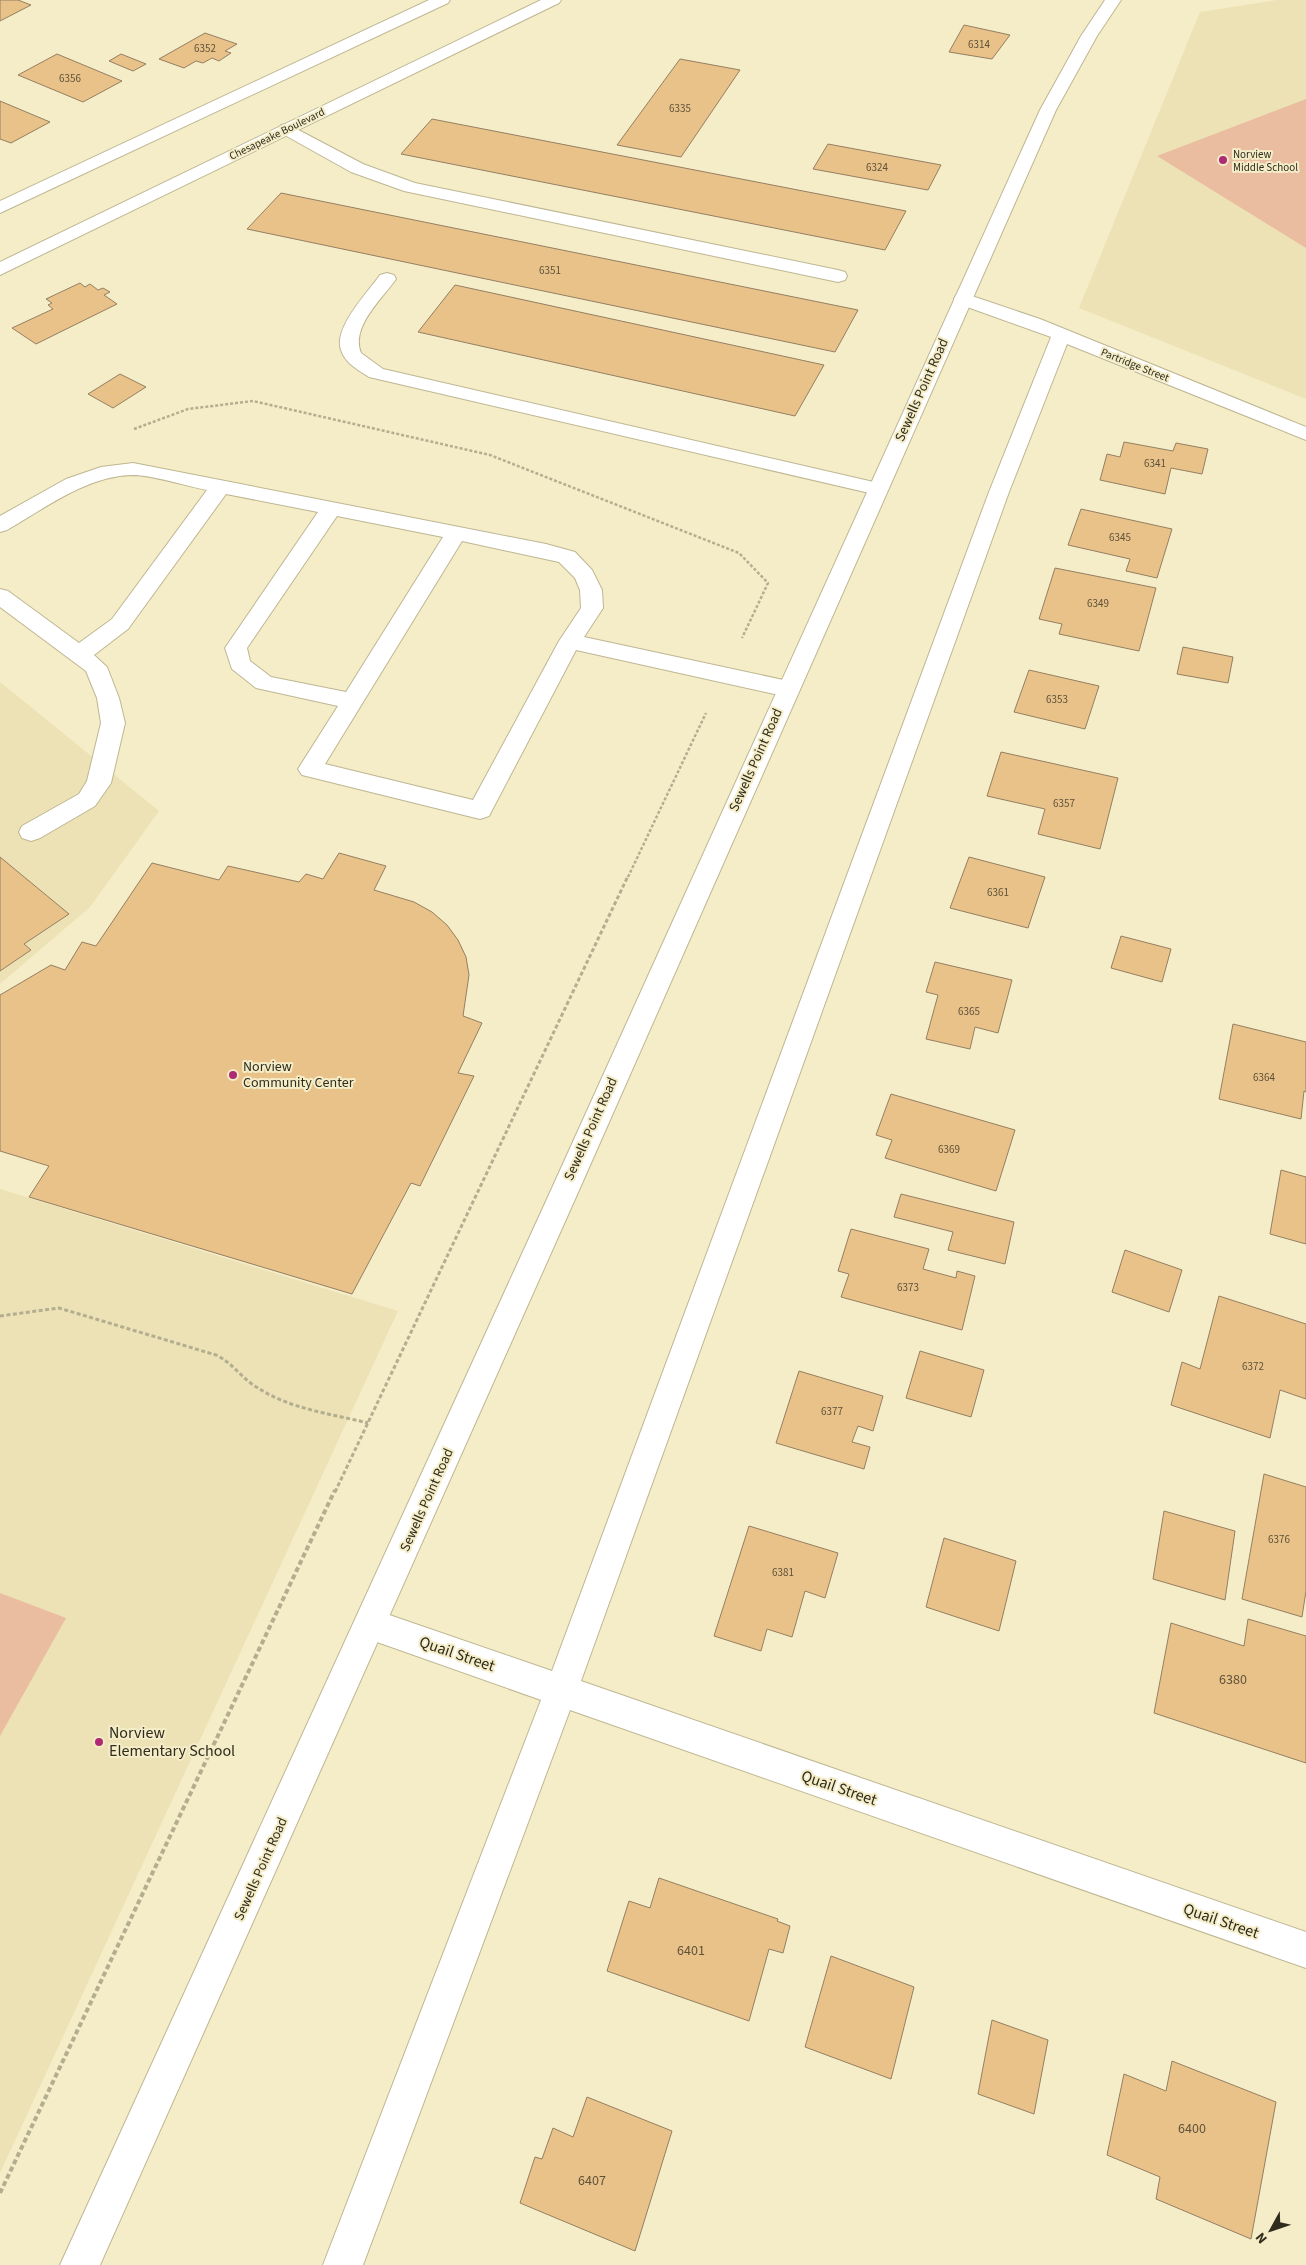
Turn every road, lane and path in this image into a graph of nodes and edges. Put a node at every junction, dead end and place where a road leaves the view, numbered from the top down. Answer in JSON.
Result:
{"nodes":[{"id":1,"x":442,"y":0,"type":"edge"},
{"id":2,"x":554,"y":0,"type":"edge"},
{"id":3,"x":1113,"y":0,"type":"edge"},
{"id":4,"x":287,"y":129,"type":"junction"},
{"id":5,"x":0,"y":208,"type":"edge"},
{"id":6,"x":0,"y":269,"type":"edge"},
{"id":7,"x":838,"y":276,"type":"dead end"},
{"id":8,"x":387,"y":279,"type":"dead end"},
{"id":9,"x":963,"y":299,"type":"junction"},
{"id":10,"x":1061,"y":335,"type":"junction"},
{"id":11,"x":133,"y":429,"type":"dead end"},
{"id":12,"x":1306,"y":434,"type":"edge"},
{"id":13,"x":220,"y":487,"type":"junction"},
{"id":14,"x":878,"y":489,"type":"junction"},
{"id":15,"x":331,"y":509,"type":"junction"},
{"id":16,"x":0,"y":526,"type":"edge"},
{"id":17,"x":456,"y":534,"type":"junction"},
{"id":18,"x":0,"y":596,"type":"edge"},
{"id":19,"x":570,"y":642,"type":"junction"},
{"id":20,"x":79,"y":655,"type":"junction"},
{"id":21,"x":724,"y":675,"type":"junction"},
{"id":22,"x":788,"y":689,"type":"junction"},
{"id":23,"x":352,"y":701,"type":"junction"},
{"id":24,"x":31,"y":832,"type":"dead end"},
{"id":25,"x":0,"y":1316,"type":"edge"},
{"id":26,"x":368,"y":1423,"type":"junction"},
{"id":27,"x":372,"y":1625,"type":"junction"},
{"id":28,"x":561,"y":1691,"type":"junction"},
{"id":29,"x":1306,"y":1950,"type":"edge"},
{"id":30,"x":0,"y":2193,"type":"edge"},
{"id":31,"x":80,"y":2265,"type":"edge"},
{"id":32,"x":343,"y":2265,"type":"edge"}],
"edges":[{"from":1,"to":5,"type":"main road"},
{"from":2,"to":4,"type":"main road","name":"Chesapeake Boulevard"},
{"from":3,"to":9,"type":"main road","name":"Sewells Point Road"},
{"from":4,"to":6,"type":"main road","name":"Chesapeake Boulevard"},
{"from":4,"to":7,"type":"main road"},
{"from":8,"to":14,"type":"main road"},
{"from":9,"to":10,"type":"main road","name":"Partridge Street"},
{"from":9,"to":14,"type":"main road","name":"Sewells Point Road"},
{"from":10,"to":12,"type":"main road","name":"Partridge Street"},
{"from":10,"to":28,"type":"main road"},
{"from":11,"to":21,"type":"path"},
{"from":13,"to":15,"type":"main road"},
{"from":13,"to":16,"type":"main road"},
{"from":13,"to":20,"type":"main road"},
{"from":14,"to":22,"type":"main road","name":"Sewells Point Road"},
{"from":15,"to":17,"type":"main road"},
{"from":15,"to":23,"type":"main road"},
{"from":17,"to":19,"type":"main road"},
{"from":17,"to":23,"type":"main road"},
{"from":18,"to":20,"type":"main road"},
{"from":19,"to":21,"type":"main road"},
{"from":19,"to":23,"type":"main road"},
{"from":20,"to":24,"type":"main road"},
{"from":21,"to":22,"type":"main road"},
{"from":21,"to":26,"type":"path"},
{"from":22,"to":27,"type":"main road","name":"Sewells Point Road"},
{"from":25,"to":26,"type":"path"},
{"from":26,"to":30,"type":"path"},
{"from":27,"to":28,"type":"main road","name":"Quail Street"},
{"from":27,"to":31,"type":"main road","name":"Sewells Point Road"},
{"from":28,"to":29,"type":"main road","name":"Quail Street"},
{"from":28,"to":32,"type":"main road"}]}
